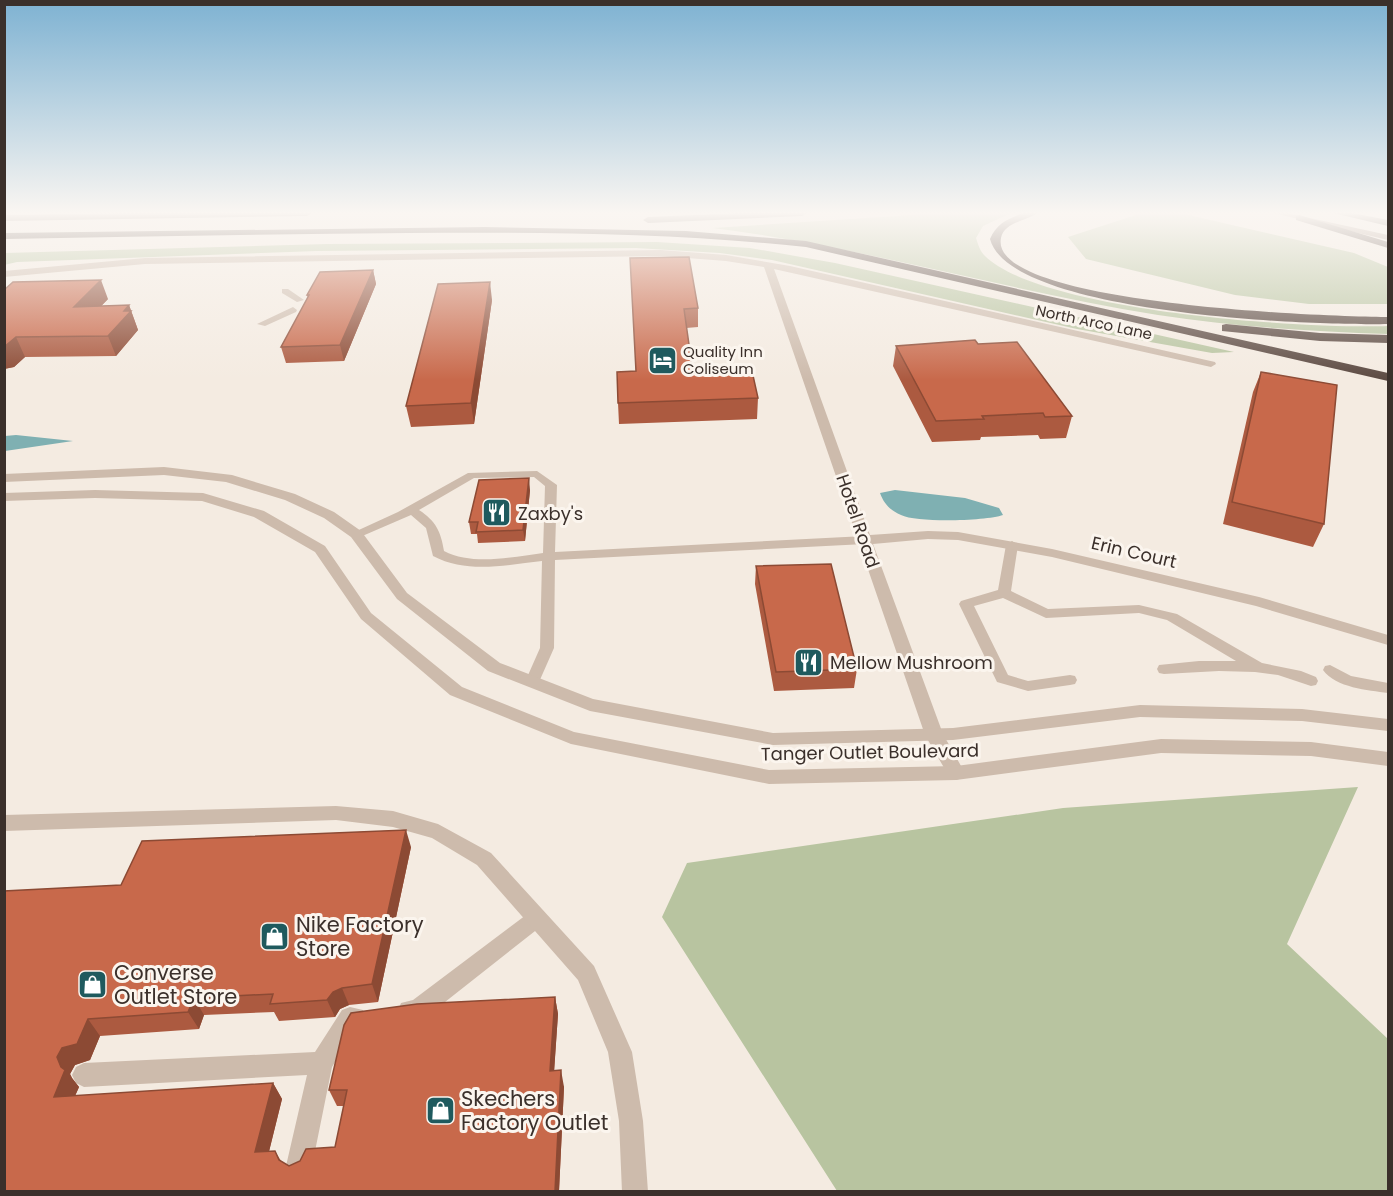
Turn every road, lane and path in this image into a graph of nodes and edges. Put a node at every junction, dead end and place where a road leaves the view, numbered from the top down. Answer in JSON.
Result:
{"nodes":[{"id":1,"x":60,"y":269,"type":"edge"},
{"id":2,"x":769,"y":269,"type":"edge"},
{"id":3,"x":785,"y":269,"type":"edge"},
{"id":4,"x":914,"y":269,"type":"edge"},
{"id":5,"x":1021,"y":269,"type":"edge"},
{"id":6,"x":4,"y":274,"type":"edge"},
{"id":7,"x":285,"y":291,"type":"dead end"},
{"id":8,"x":1046,"y":299,"type":"junction"},
{"id":9,"x":300,"y":300,"type":"dead end"},
{"id":10,"x":293,"y":310,"type":"dead end"},
{"id":11,"x":1389,"y":321,"type":"edge"},
{"id":12,"x":262,"y":324,"type":"dead end"},
{"id":13,"x":1389,"y":339,"type":"edge"},
{"id":14,"x":1211,"y":364,"type":"dead end"},
{"id":15,"x":1389,"y":377,"type":"edge"},
{"id":16,"x":4,"y":478,"type":"edge"},
{"id":17,"x":4,"y":497,"type":"edge"},
{"id":18,"x":411,"y":510,"type":"junction"},
{"id":19,"x":356,"y":534,"type":"junction"},
{"id":20,"x":865,"y":540,"type":"junction"},
{"id":21,"x":1012,"y":546,"type":"junction"},
{"id":22,"x":549,"y":556,"type":"junction"},
{"id":23,"x":1004,"y":593,"type":"junction"},
{"id":24,"x":1389,"y":640,"type":"edge"},
{"id":25,"x":1164,"y":669,"type":"dead end"},
{"id":26,"x":1261,"y":669,"type":"junction"},
{"id":27,"x":1304,"y":673,"type":"dead end"},
{"id":28,"x":1337,"y":678,"type":"dead end"},
{"id":29,"x":1070,"y":680,"type":"dead end"},
{"id":30,"x":532,"y":682,"type":"junction"},
{"id":31,"x":1389,"y":688,"type":"edge"},
{"id":32,"x":1389,"y":725,"type":"edge"},
{"id":33,"x":934,"y":735,"type":"junction"},
{"id":34,"x":1389,"y":759,"type":"edge"},
{"id":35,"x":956,"y":772,"type":"junction"},
{"id":36,"x":4,"y":824,"type":"edge"},
{"id":37,"x":537,"y":918,"type":"junction"},
{"id":38,"x":321,"y":1063,"type":"junction"},
{"id":39,"x":84,"y":1075,"type":"dead end"},
{"id":40,"x":299,"y":1166,"type":"edge"},
{"id":41,"x":635,"y":1191,"type":"edge"}],
"edges":[{"from":1,"to":6,"type":"street","name":"North Arco Lane"},
{"from":2,"to":20,"type":"street","name":"Hotel Road"},
{"from":3,"to":14,"type":"street","name":"North Arco Lane"},
{"from":4,"to":8,"type":"highway"},
{"from":5,"to":11,"type":"highway"},
{"from":7,"to":9,"type":"lane"},
{"from":8,"to":13,"type":"highway"},
{"from":8,"to":15,"type":"highway"},
{"from":10,"to":12,"type":"lane"},
{"from":16,"to":19,"type":"street","name":"Tanger Outlet Boulevard"},
{"from":17,"to":35,"type":"street","name":"Tanger Outlet Boulevard"},
{"from":18,"to":19,"type":"lane"},
{"from":18,"to":22,"type":"lane"},
{"from":18,"to":22,"type":"lane"},
{"from":19,"to":30,"type":"street","name":"Tanger Outlet Boulevard"},
{"from":20,"to":21,"type":"street","name":"Erin Court"},
{"from":20,"to":22,"type":"lane"},
{"from":20,"to":33,"type":"street","name":"Hotel Road"},
{"from":21,"to":23,"type":"lane"},
{"from":21,"to":24,"type":"street","name":"Erin Court"},
{"from":22,"to":30,"type":"lane"},
{"from":23,"to":26,"type":"lane"},
{"from":23,"to":29,"type":"lane"},
{"from":25,"to":26,"type":"lane"},
{"from":26,"to":27,"type":"lane"},
{"from":28,"to":31,"type":"lane"},
{"from":30,"to":33,"type":"street","name":"Tanger Outlet Boulevard"},
{"from":32,"to":33,"type":"street","name":"Tanger Outlet Boulevard"},
{"from":33,"to":35,"type":"street","name":"Hotel Road"},
{"from":34,"to":35,"type":"street","name":"Tanger Outlet Boulevard"},
{"from":36,"to":37,"type":"street"},
{"from":37,"to":38,"type":"street"},
{"from":37,"to":41,"type":"street"},
{"from":38,"to":39,"type":"street"},
{"from":38,"to":40,"type":"street"}]}
